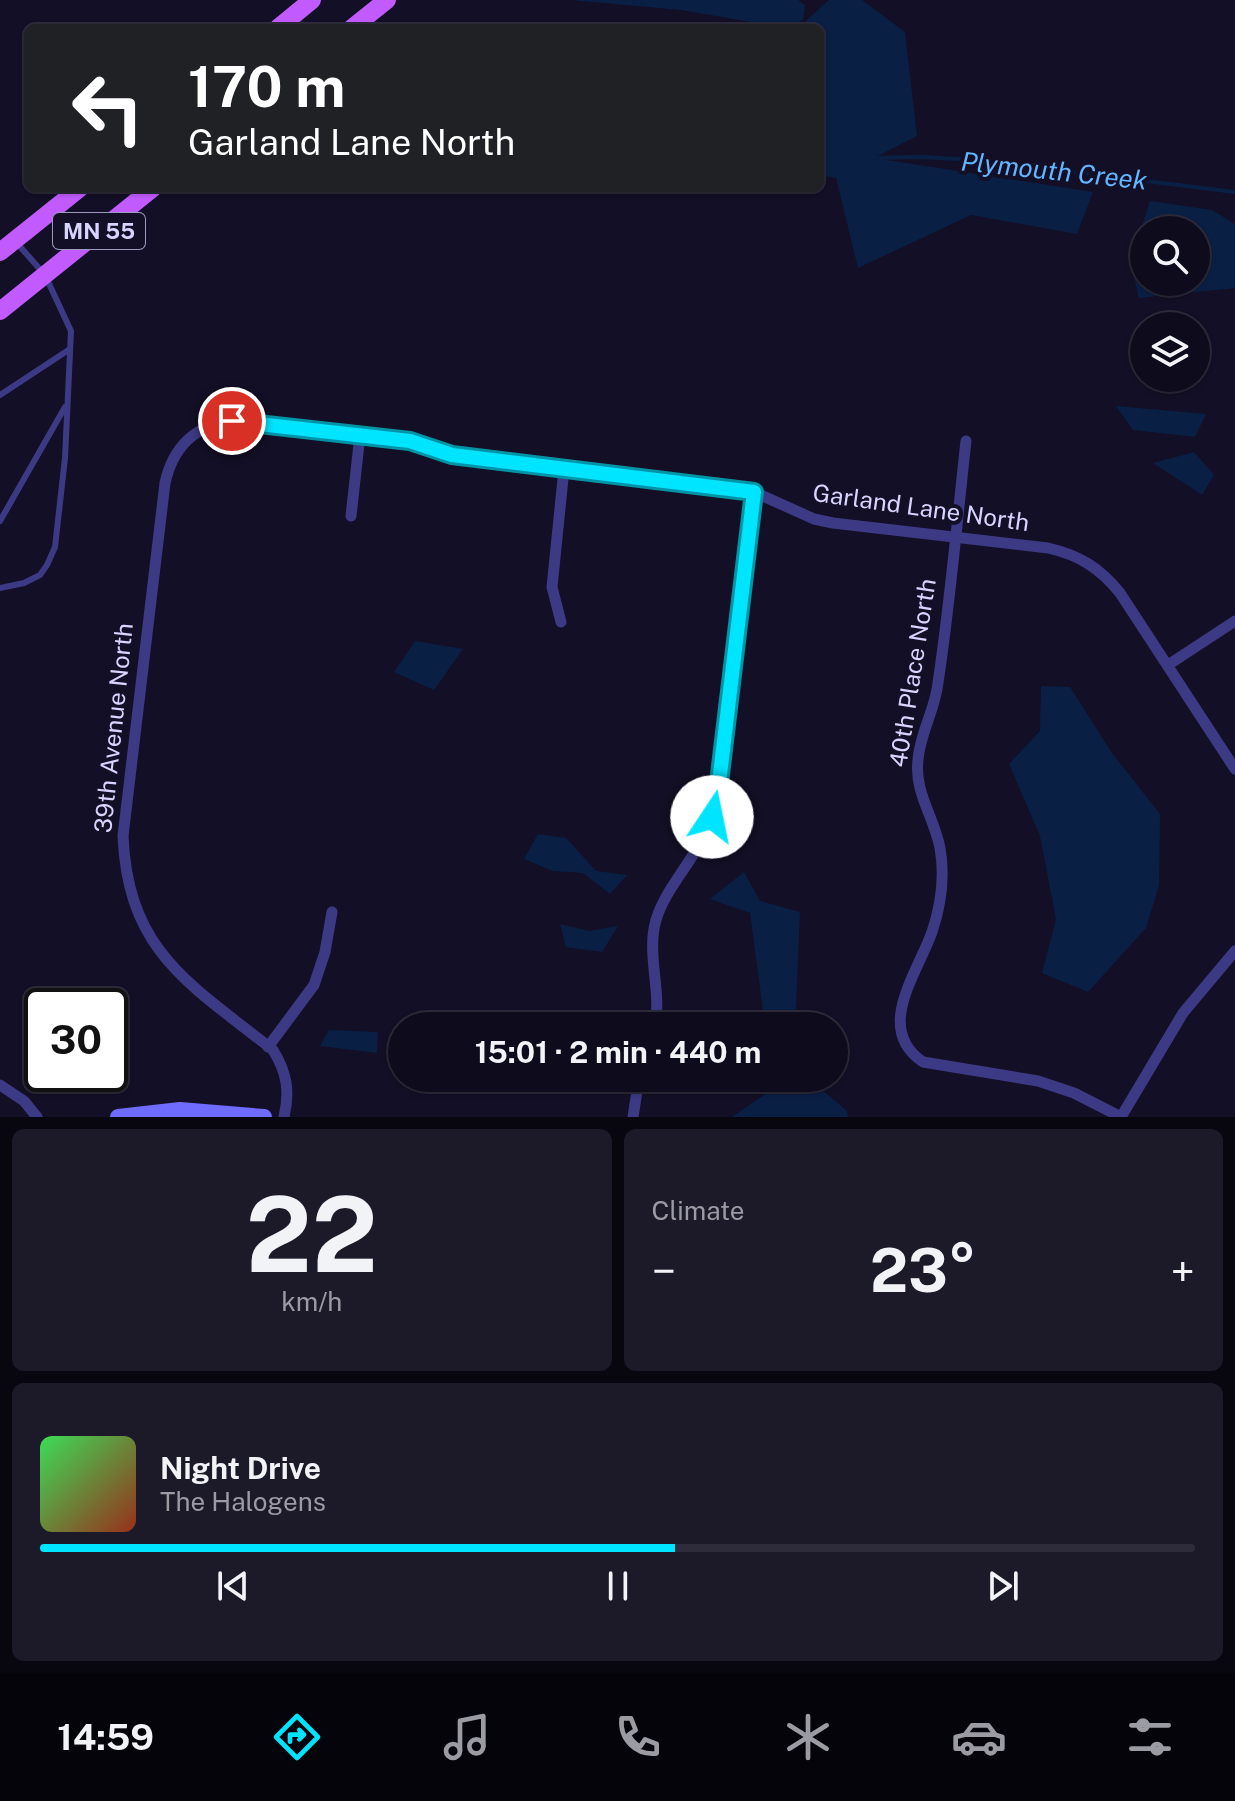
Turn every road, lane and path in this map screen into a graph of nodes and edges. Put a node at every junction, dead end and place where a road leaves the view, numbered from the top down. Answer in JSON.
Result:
{"nodes":[{"id":1,"x":312,"y":0,"type":"edge"},
{"id":2,"x":387,"y":0,"type":"edge"},
{"id":3,"x":283,"y":24,"type":"edge"},
{"id":4,"x":357,"y":24,"type":"edge"},
{"id":5,"x":75,"y":192,"type":"edge"},
{"id":6,"x":148,"y":192,"type":"edge"},
{"id":7,"x":7,"y":247,"type":"edge"},
{"id":8,"x":45,"y":275,"type":"junction"},
{"id":9,"x":0,"y":311,"type":"edge"},
{"id":10,"x":70,"y":349,"type":"junction"},
{"id":11,"x":0,"y":395,"type":"edge"},
{"id":12,"x":67,"y":403,"type":"junction"},
{"id":13,"x":194,"y":434,"type":"joint"},
{"id":14,"x":360,"y":435,"type":"junction"},
{"id":15,"x":966,"y":441,"type":"dead end"},
{"id":16,"x":564,"y":469,"type":"junction"},
{"id":17,"x":754,"y":492,"type":"junction"},
{"id":18,"x":351,"y":516,"type":"dead end"},
{"id":19,"x":0,"y":521,"type":"edge"},
{"id":20,"x":955,"y":537,"type":"junction"},
{"id":21,"x":0,"y":588,"type":"edge"},
{"id":22,"x":1235,"y":621,"type":"edge"},
{"id":23,"x":561,"y":622,"type":"dead end"},
{"id":24,"x":1168,"y":665,"type":"junction"},
{"id":25,"x":1235,"y":769,"type":"edge"},
{"id":26,"x":332,"y":912,"type":"dead end"},
{"id":27,"x":1235,"y":951,"type":"edge"},
{"id":28,"x":658,"y":1012,"type":"edge"},
{"id":29,"x":268,"y":1047,"type":"junction"},
{"id":30,"x":0,"y":1085,"type":"edge"},
{"id":31,"x":637,"y":1092,"type":"edge"},
{"id":32,"x":37,"y":1117,"type":"edge"},
{"id":33,"x":118,"y":1117,"type":"edge"},
{"id":34,"x":264,"y":1117,"type":"edge"},
{"id":35,"x":284,"y":1117,"type":"edge"},
{"id":36,"x":633,"y":1117,"type":"edge"},
{"id":37,"x":1121,"y":1117,"type":"edge"}],
"edges":[{"from":1,"to":3,"type":"main road"},
{"from":2,"to":4,"type":"main road"},
{"from":5,"to":7,"type":"main road","number":"MN 55"},
{"from":6,"to":8,"type":"main road","number":"MN 55"},
{"from":7,"to":8,"type":"lane"},
{"from":8,"to":9,"type":"main road","number":"MN 55"},
{"from":8,"to":10,"type":"lane"},
{"from":10,"to":11,"type":"lane"},
{"from":10,"to":12,"type":"lane"},
{"from":12,"to":19,"type":"lane"},
{"from":12,"to":21,"type":"lane"},
{"from":13,"to":14,"type":"street","name":"Garland Lane North"},
{"from":13,"to":29,"type":"street","name":"39th Avenue North"},
{"from":14,"to":16,"type":"street","name":"Garland Lane North"},
{"from":14,"to":18,"type":"street"},
{"from":15,"to":20,"type":"street","name":"40th Place North"},
{"from":16,"to":17,"type":"street","name":"Garland Lane North"},
{"from":16,"to":23,"type":"street"},
{"from":17,"to":20,"type":"street","name":"Garland Lane North"},
{"from":17,"to":28,"type":"street"},
{"from":20,"to":24,"type":"street","name":"Garland Lane North"},
{"from":20,"to":37,"type":"street","name":"40th Place North"},
{"from":22,"to":24,"type":"street"},
{"from":24,"to":25,"type":"street","name":"Garland Lane North"},
{"from":26,"to":29,"type":"street"},
{"from":27,"to":37,"type":"street"},
{"from":29,"to":35,"type":"street","name":"39th Avenue North"},
{"from":30,"to":32,"type":"street"},
{"from":31,"to":36,"type":"street"},
{"from":33,"to":34,"type":"street"}]}
